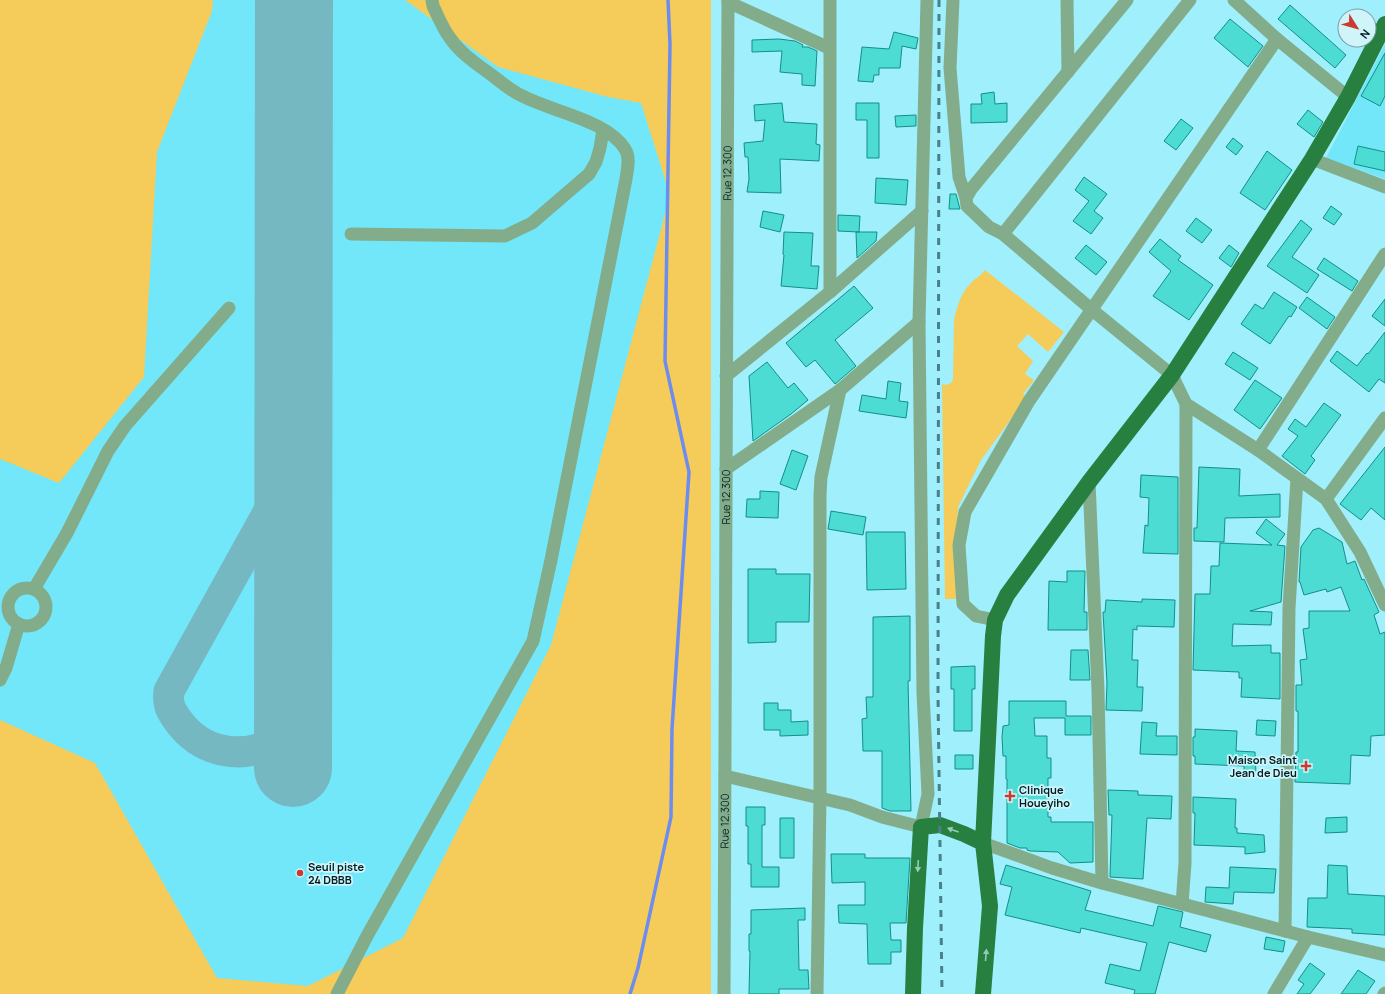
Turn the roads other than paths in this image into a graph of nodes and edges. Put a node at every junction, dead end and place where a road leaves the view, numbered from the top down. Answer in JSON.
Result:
{"nodes":[{"id":1,"x":432,"y":0,"type":"edge"},
{"id":2,"x":830,"y":0,"type":"edge"},
{"id":3,"x":926,"y":0,"type":"edge"},
{"id":4,"x":952,"y":0,"type":"edge"},
{"id":5,"x":1067,"y":0,"type":"edge"},
{"id":6,"x":1127,"y":0,"type":"edge"},
{"id":7,"x":1190,"y":0,"type":"edge"},
{"id":8,"x":1234,"y":0,"type":"edge"},
{"id":9,"x":728,"y":1,"type":"edge"},
{"id":10,"x":1385,"y":24,"type":"edge"},
{"id":11,"x":1277,"y":39,"type":"junction"},
{"id":12,"x":829,"y":48,"type":"junction"},
{"id":13,"x":1068,"y":72,"type":"junction"},
{"id":14,"x":1348,"y":97,"type":"junction"},
{"id":15,"x":603,"y":130,"type":"junction"},
{"id":16,"x":1312,"y":159,"type":"junction"},
{"id":17,"x":1385,"y":187,"type":"edge"},
{"id":18,"x":966,"y":198,"type":"junction"},
{"id":19,"x":922,"y":212,"type":"junction"},
{"id":20,"x":351,"y":234,"type":"dead end"},
{"id":21,"x":1003,"y":234,"type":"junction"},
{"id":22,"x":1385,"y":254,"type":"edge"},
{"id":23,"x":830,"y":292,"type":"junction"},
{"id":24,"x":229,"y":308,"type":"dead end"},
{"id":25,"x":1091,"y":309,"type":"junction"},
{"id":26,"x":919,"y":322,"type":"junction"},
{"id":27,"x":1172,"y":375,"type":"junction"},
{"id":28,"x":726,"y":376,"type":"junction"},
{"id":29,"x":840,"y":390,"type":"junction"},
{"id":30,"x":1186,"y":404,"type":"junction"},
{"id":31,"x":1384,"y":420,"type":"edge"},
{"id":32,"x":1258,"y":450,"type":"junction"},
{"id":33,"x":726,"y":469,"type":"junction"},
{"id":34,"x":1297,"y":480,"type":"junction"},
{"id":35,"x":1089,"y":482,"type":"junction"},
{"id":36,"x":1326,"y":499,"type":"junction"},
{"id":37,"x":34,"y":589,"type":"junction"},
{"id":38,"x":1385,"y":605,"type":"edge"},
{"id":39,"x":996,"y":620,"type":"junction"},
{"id":40,"x":19,"y":624,"type":"junction"},
{"id":41,"x":0,"y":680,"type":"edge"},
{"id":42,"x":724,"y":776,"type":"junction"},
{"id":43,"x":820,"y":797,"type":"junction"},
{"id":44,"x":921,"y":827,"type":"junction"},
{"id":45,"x":983,"y":843,"type":"junction"},
{"id":46,"x":1102,"y":883,"type":"junction"},
{"id":47,"x":1182,"y":904,"type":"junction"},
{"id":48,"x":1285,"y":931,"type":"junction"},
{"id":49,"x":1308,"y":937,"type":"junction"},
{"id":50,"x":1385,"y":955,"type":"edge"},
{"id":51,"x":337,"y":994,"type":"edge"},
{"id":52,"x":724,"y":994,"type":"edge"},
{"id":53,"x":817,"y":994,"type":"edge"},
{"id":54,"x":913,"y":994,"type":"edge"},
{"id":55,"x":983,"y":994,"type":"edge"},
{"id":56,"x":1274,"y":994,"type":"edge"}],
"edges":[{"from":1,"to":15,"type":"street"},
{"from":2,"to":12,"type":"street"},
{"from":3,"to":19,"type":"street"},
{"from":4,"to":18,"type":"street"},
{"from":5,"to":13,"type":"street"},
{"from":6,"to":13,"type":"street"},
{"from":7,"to":21,"type":"street"},
{"from":8,"to":11,"type":"street"},
{"from":9,"to":12,"type":"street"},
{"from":9,"to":28,"type":"street","name":"Rue 12.300"},
{"from":10,"to":14,"type":"main road"},
{"from":11,"to":14,"type":"street"},
{"from":11,"to":25,"type":"street"},
{"from":12,"to":23,"type":"street"},
{"from":13,"to":18,"type":"street"},
{"from":14,"to":16,"type":"main road"},
{"from":15,"to":20,"type":"street"},
{"from":15,"to":51,"type":"street"},
{"from":16,"to":17,"type":"street"},
{"from":16,"to":27,"type":"main road"},
{"from":18,"to":21,"type":"street"},
{"from":19,"to":23,"type":"street"},
{"from":19,"to":26,"type":"street"},
{"from":21,"to":25,"type":"street"},
{"from":22,"to":32,"type":"street"},
{"from":23,"to":28,"type":"street"},
{"from":24,"to":37,"type":"street"},
{"from":25,"to":27,"type":"street"},
{"from":25,"to":39,"type":"street"},
{"from":26,"to":29,"type":"street"},
{"from":26,"to":44,"type":"street"},
{"from":27,"to":30,"type":"street"},
{"from":27,"to":35,"type":"main road"},
{"from":28,"to":33,"type":"street","name":"Rue 12.300"},
{"from":29,"to":33,"type":"street"},
{"from":29,"to":43,"type":"street"},
{"from":30,"to":32,"type":"street"},
{"from":30,"to":47,"type":"street"},
{"from":31,"to":36,"type":"street"},
{"from":32,"to":34,"type":"street"},
{"from":33,"to":42,"type":"street","name":"Rue 12.300"},
{"from":34,"to":36,"type":"street"},
{"from":34,"to":48,"type":"street"},
{"from":35,"to":39,"type":"main road"},
{"from":35,"to":46,"type":"street"},
{"from":36,"to":38,"type":"street"},
{"from":37,"to":40,"type":"street"},
{"from":37,"to":40,"type":"street"},
{"from":39,"to":45,"type":"main road"},
{"from":40,"to":41,"type":"street"},
{"from":42,"to":43,"type":"street"},
{"from":42,"to":52,"type":"street","name":"Rue 12.300"},
{"from":43,"to":44,"type":"street"},
{"from":43,"to":53,"type":"street"},
{"from":45,"to":44,"type":"main road","one_way":true},
{"from":44,"to":54,"type":"main road","one_way":true},
{"from":45,"to":46,"type":"street"},
{"from":55,"to":45,"type":"main road","one_way":true},
{"from":46,"to":47,"type":"street"},
{"from":47,"to":48,"type":"street"},
{"from":48,"to":49,"type":"street"},
{"from":49,"to":50,"type":"street"},
{"from":49,"to":56,"type":"street"}]}
